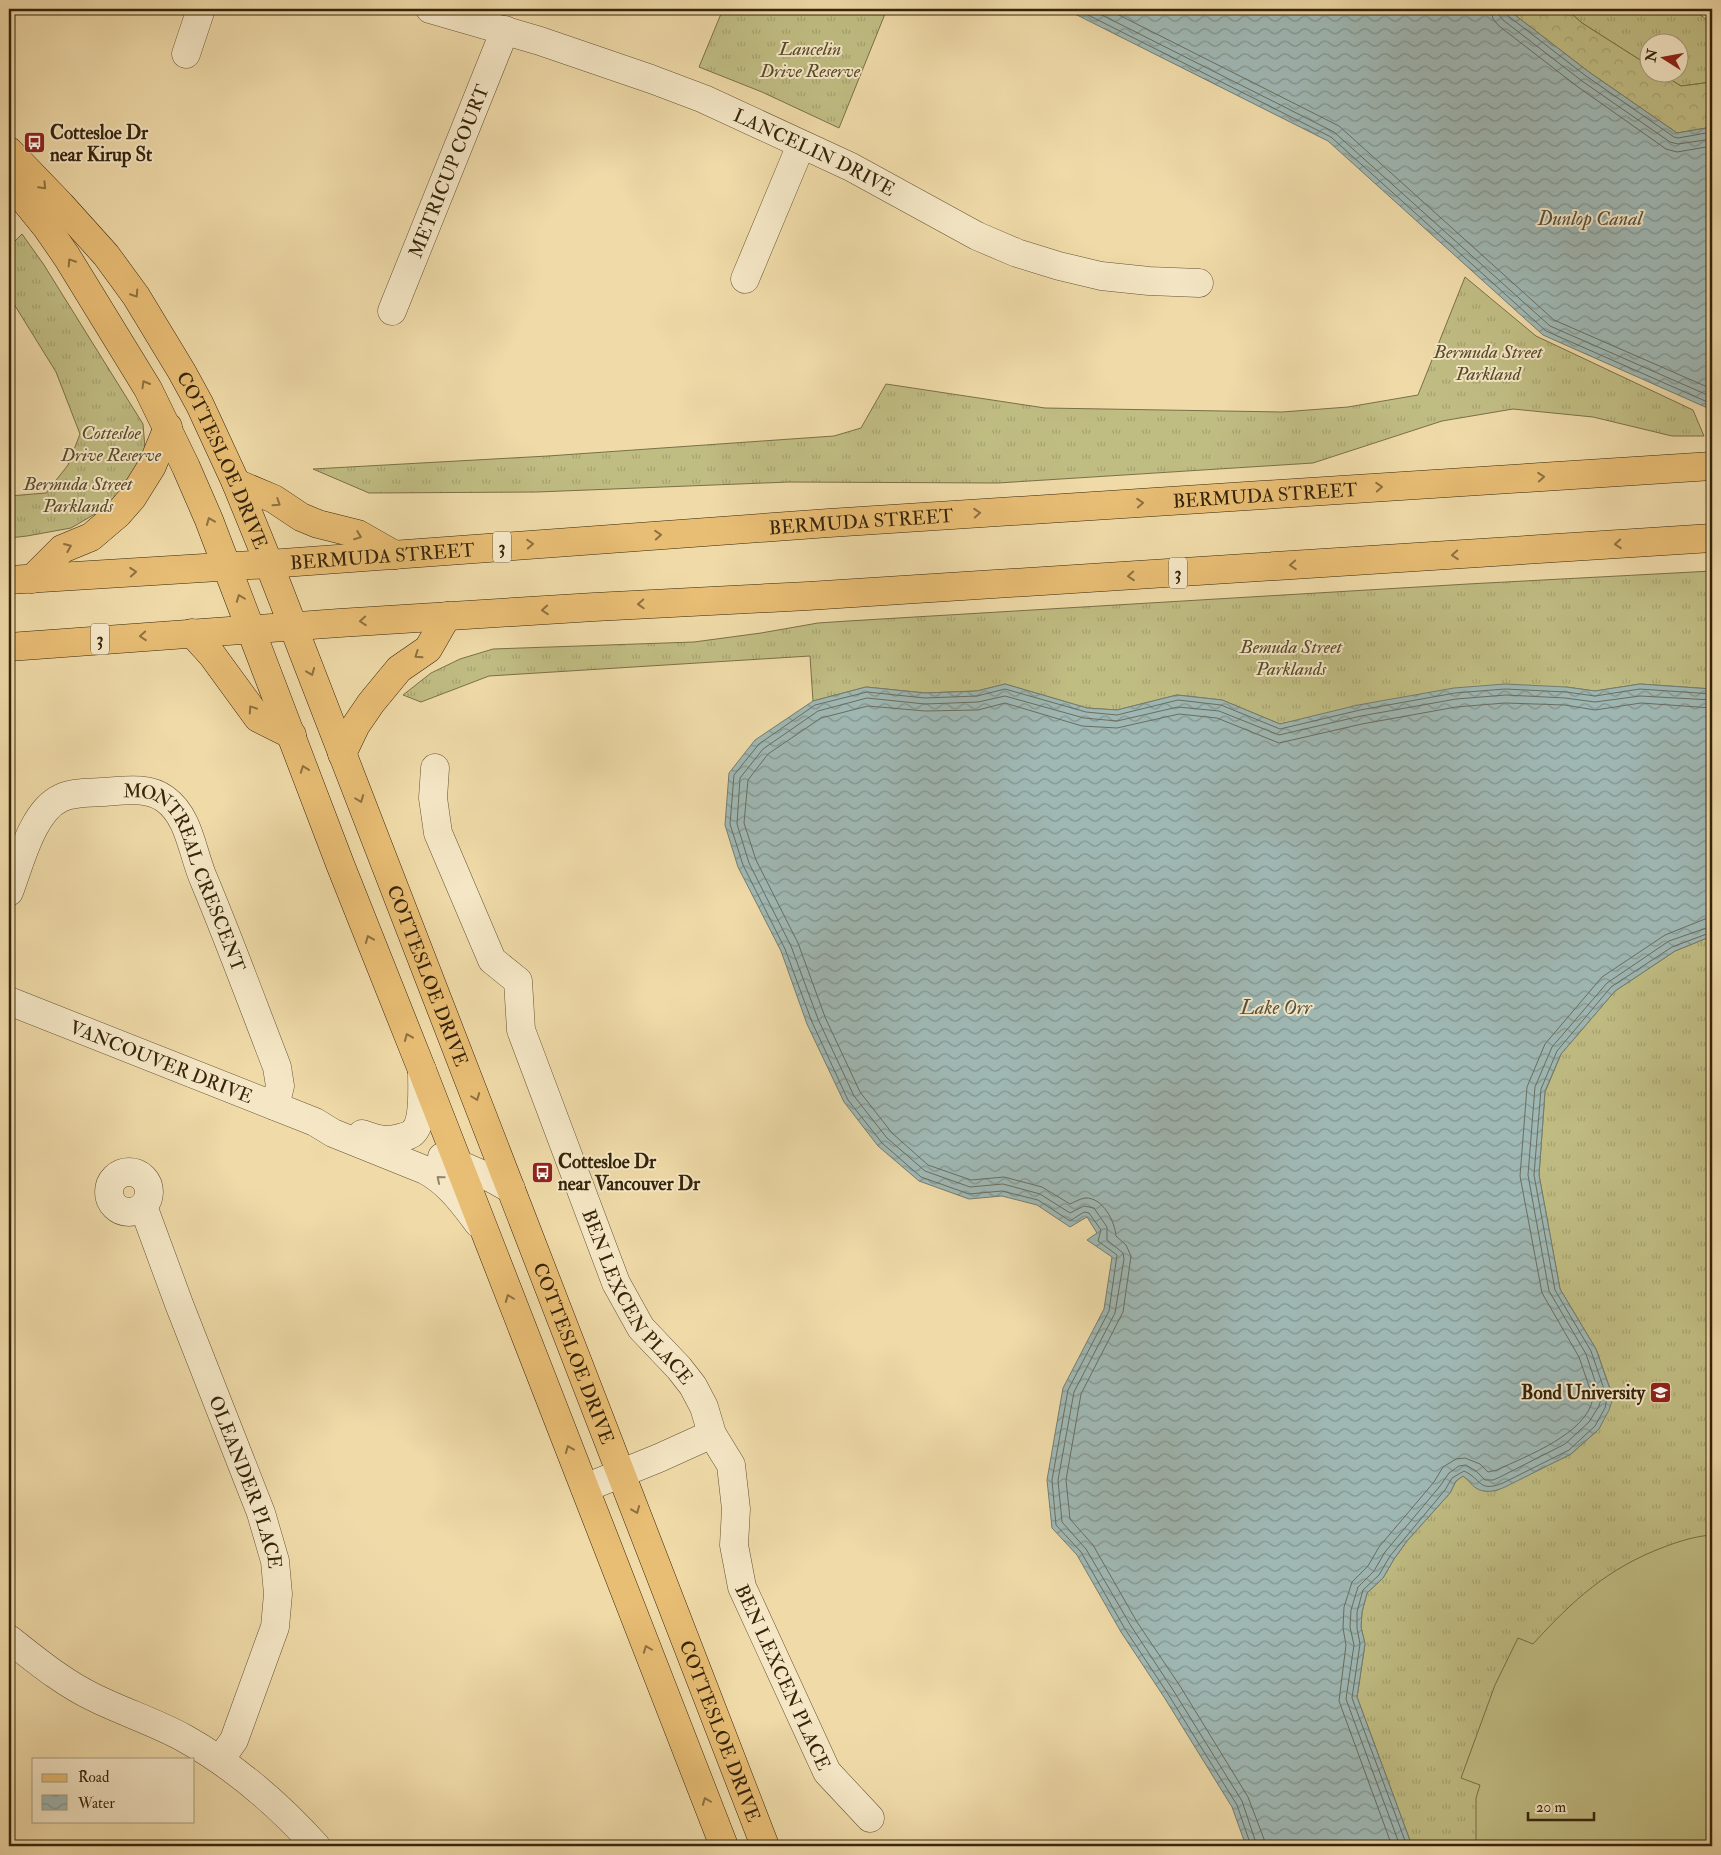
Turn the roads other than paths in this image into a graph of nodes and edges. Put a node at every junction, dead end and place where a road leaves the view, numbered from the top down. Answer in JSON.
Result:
{"nodes":[{"id":1,"x":201,"y":9,"type":"edge"},
{"id":2,"x":430,"y":9,"type":"edge"},
{"id":3,"x":505,"y":30,"type":"junction"},
{"id":4,"x":186,"y":54,"type":"dead end"},
{"id":5,"x":801,"y":145,"type":"junction"},
{"id":6,"x":9,"y":151,"type":"edge"},
{"id":7,"x":9,"y":181,"type":"edge"},
{"id":8,"x":745,"y":279,"type":"dead end"},
{"id":9,"x":1198,"y":283,"type":"dead end"},
{"id":10,"x":392,"y":311,"type":"dead end"},
{"id":11,"x":168,"y":427,"type":"junction"},
{"id":12,"x":1712,"y":466,"type":"edge"},
{"id":13,"x":236,"y":483,"type":"junction"},
{"id":14,"x":1712,"y":538,"type":"edge"},
{"id":15,"x":394,"y":554,"type":"junction"},
{"id":16,"x":269,"y":564,"type":"junction"},
{"id":17,"x":228,"y":567,"type":"junction"},
{"id":18,"x":21,"y":579,"type":"edge"},
{"id":19,"x":447,"y":616,"type":"junction"},
{"id":20,"x":293,"y":627,"type":"junction"},
{"id":21,"x":252,"y":630,"type":"junction"},
{"id":22,"x":192,"y":633,"type":"junction"},
{"id":23,"x":9,"y":647,"type":"edge"},
{"id":24,"x":292,"y":735,"type":"junction"},
{"id":25,"x":342,"y":754,"type":"junction"},
{"id":26,"x":435,"y":768,"type":"dead end"},
{"id":27,"x":9,"y":892,"type":"edge"},
{"id":28,"x":9,"y":1000,"type":"edge"},
{"id":29,"x":422,"y":1070,"type":"junction"},
{"id":30,"x":275,"y":1106,"type":"junction"},
{"id":31,"x":315,"y":1122,"type":"junction"},
{"id":32,"x":390,"y":1141,"type":"junction"},
{"id":33,"x":458,"y":1164,"type":"junction"},
{"id":34,"x":511,"y":1189,"type":"junction"},
{"id":35,"x":143,"y":1206,"type":"dead end"},
{"id":36,"x":483,"y":1229,"type":"junction"},
{"id":37,"x":712,"y":1434,"type":"junction"},
{"id":38,"x":622,"y":1474,"type":"junction"},
{"id":39,"x":585,"y":1488,"type":"junction"},
{"id":40,"x":9,"y":1639,"type":"edge"},
{"id":41,"x":220,"y":1760,"type":"junction"},
{"id":42,"x":870,"y":1818,"type":"dead end"},
{"id":43,"x":316,"y":1846,"type":"edge"},
{"id":44,"x":724,"y":1846,"type":"edge"},
{"id":45,"x":765,"y":1846,"type":"edge"}],
"edges":[{"from":1,"to":4,"type":"street"},
{"from":2,"to":3,"type":"street","name":"LANCELIN DRIVE"},
{"from":3,"to":5,"type":"street","name":"LANCELIN DRIVE"},
{"from":3,"to":10,"type":"street","name":"METRICUP COURT"},
{"from":5,"to":8,"type":"street"},
{"from":5,"to":9,"type":"street","name":"LANCELIN DRIVE"},
{"from":6,"to":13,"type":"main road","name":"COTTESLOE DRIVE","one_way":true},
{"from":11,"to":7,"type":"main road","name":"COTTESLOE DRIVE","one_way":true},
{"from":17,"to":11,"type":"main road","name":"COTTESLOE DRIVE","one_way":true},
{"from":18,"to":11,"type":"main road","one_way":true},
{"from":15,"to":12,"type":"main road","name":"BERMUDA STREET","number":"3","one_way":true},
{"from":13,"to":15,"type":"main road","one_way":true},
{"from":13,"to":16,"type":"main road","name":"COTTESLOE DRIVE"},
{"from":14,"to":19,"type":"main road","number":"3","one_way":true},
{"from":15,"to":16,"type":"main road","name":"BERMUDA STREET","number":"3"},
{"from":16,"to":17,"type":"main road","name":"BERMUDA STREET","number":"3"},
{"from":16,"to":20,"type":"main road","name":"COTTESLOE DRIVE"},
{"from":18,"to":17,"type":"main road","name":"BERMUDA STREET","number":"3","one_way":true},
{"from":21,"to":17,"type":"main road","name":"COTTESLOE DRIVE","one_way":true},
{"from":19,"to":20,"type":"main road","number":"3","one_way":true},
{"from":19,"to":25,"type":"main road","one_way":true},
{"from":20,"to":21,"type":"main road","number":"3"},
{"from":20,"to":25,"type":"main road","name":"COTTESLOE DRIVE","one_way":true},
{"from":21,"to":22,"type":"main road","number":"3"},
{"from":21,"to":24,"type":"main road","name":"COTTESLOE DRIVE"},
{"from":22,"to":23,"type":"main road","number":"3","one_way":true},
{"from":24,"to":22,"type":"main road","one_way":true},
{"from":29,"to":24,"type":"main road","name":"COTTESLOE DRIVE","one_way":true},
{"from":25,"to":34,"type":"main road","name":"COTTESLOE DRIVE","one_way":true},
{"from":26,"to":37,"type":"street","name":"BEN LEXCEN PLACE"},
{"from":27,"to":30,"type":"street","name":"MONTREAL CRESCENT"},
{"from":28,"to":30,"type":"street","name":"VANCOUVER DRIVE"},
{"from":29,"to":32,"type":"street"},
{"from":29,"to":33,"type":"main road","name":"COTTESLOE DRIVE"},
{"from":30,"to":31,"type":"street","name":"VANCOUVER DRIVE"},
{"from":31,"to":32,"type":"street","name":"VANCOUVER DRIVE"},
{"from":36,"to":31,"type":"street","name":"VANCOUVER DRIVE","one_way":true},
{"from":32,"to":33,"type":"street","name":"VANCOUVER DRIVE"},
{"from":33,"to":34,"type":"street","name":"VANCOUVER DRIVE"},
{"from":33,"to":36,"type":"main road","name":"COTTESLOE DRIVE"},
{"from":34,"to":38,"type":"main road","name":"COTTESLOE DRIVE"},
{"from":35,"to":41,"type":"street","name":"OLEANDER PLACE"},
{"from":39,"to":36,"type":"main road","name":"COTTESLOE DRIVE","one_way":true},
{"from":37,"to":38,"type":"street"},
{"from":37,"to":42,"type":"street","name":"BEN LEXCEN PLACE"},
{"from":38,"to":39,"type":"street"},
{"from":38,"to":45,"type":"main road","name":"COTTESLOE DRIVE","one_way":true},
{"from":44,"to":39,"type":"main road","name":"COTTESLOE DRIVE","one_way":true},
{"from":40,"to":41,"type":"street"},
{"from":41,"to":43,"type":"street"}]}
